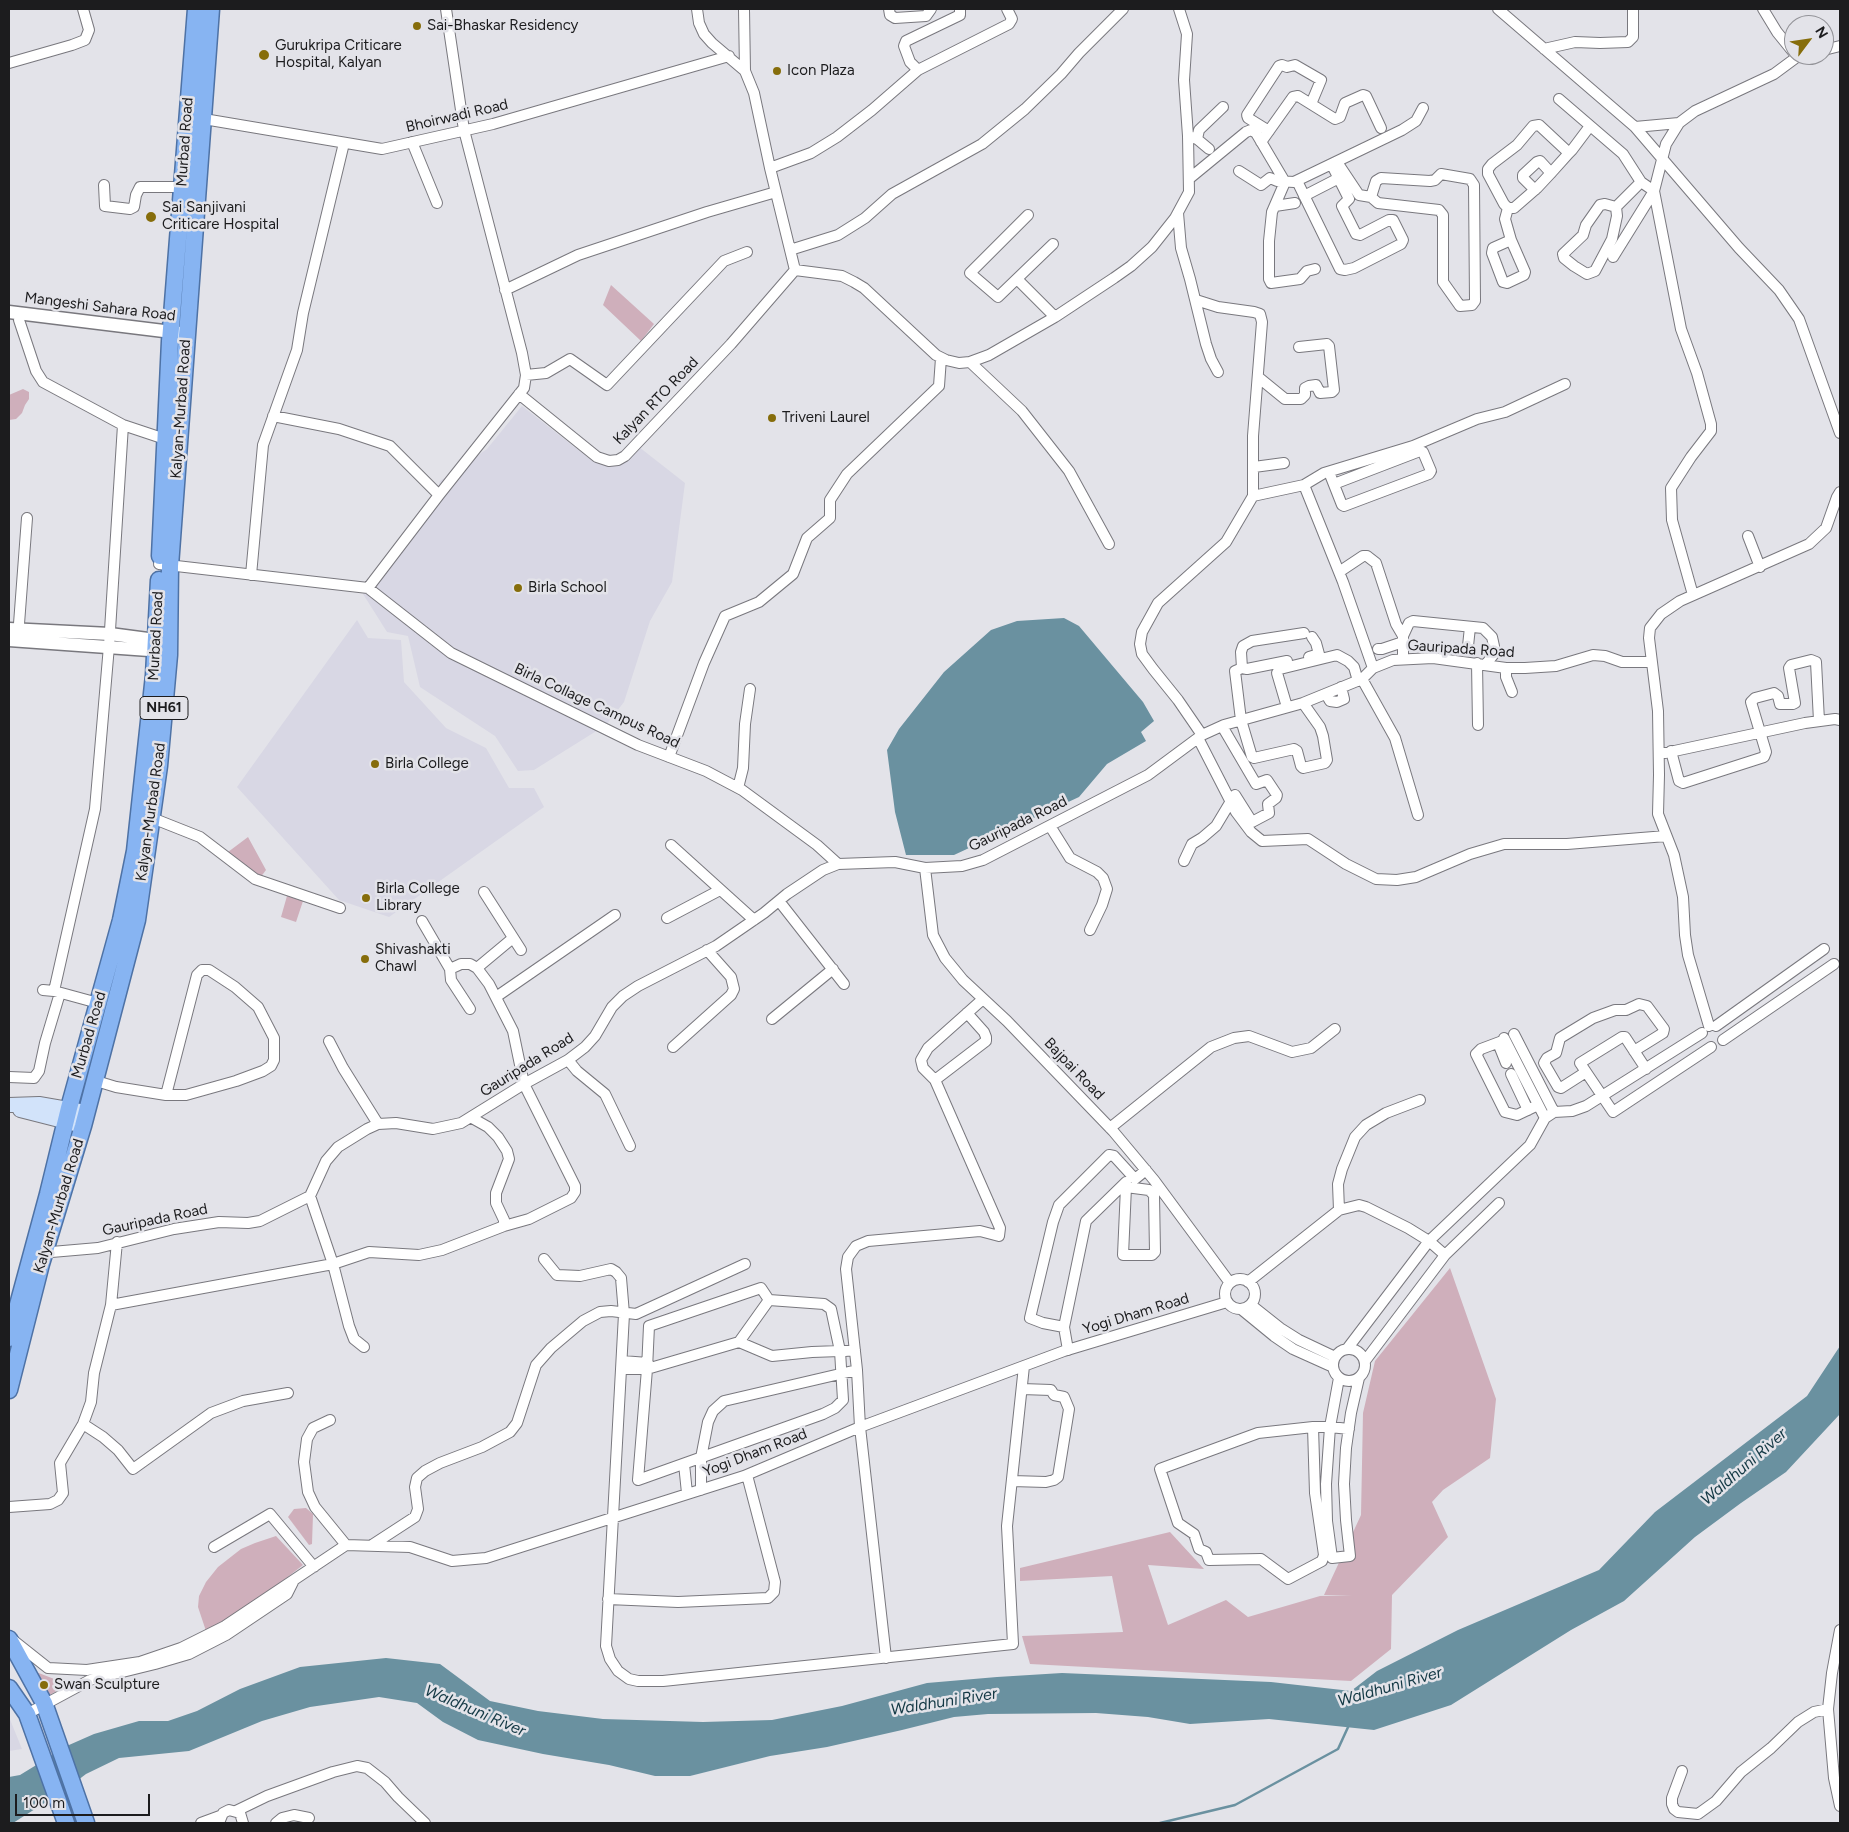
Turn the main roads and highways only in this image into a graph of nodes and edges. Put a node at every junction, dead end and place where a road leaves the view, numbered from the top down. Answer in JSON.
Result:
{"nodes":[{"id":1,"x":196,"y":9,"type":"edge"},
{"id":2,"x":211,"y":9,"type":"edge"},
{"id":3,"x":195,"y":117,"type":"junction"},
{"id":4,"x":178,"y":338,"type":"junction"},
{"id":5,"x":165,"y":565,"type":"junction"},
{"id":6,"x":145,"y":815,"type":"junction"},
{"id":7,"x":9,"y":1105,"type":"edge"},
{"id":8,"x":9,"y":1112,"type":"edge"},
{"id":9,"x":67,"y":1115,"type":"junction"},
{"id":10,"x":84,"y":1119,"type":"junction"},
{"id":11,"x":38,"y":1253,"type":"junction"},
{"id":12,"x":9,"y":1338,"type":"edge"},
{"id":13,"x":9,"y":1390,"type":"edge"},
{"id":14,"x":9,"y":1638,"type":"edge"},
{"id":15,"x":9,"y":1688,"type":"edge"},
{"id":16,"x":66,"y":1823,"type":"edge"},
{"id":17,"x":86,"y":1823,"type":"edge"}],
"edges":[{"from":1,"to":3,"type":"highway","name":"Murbad Road","number":"NH61"},
{"from":2,"to":3,"type":"highway","name":"Kalyan-Murbad Road","number":"NH61"},
{"from":3,"to":4,"type":"highway","name":"Kalyan-Murbad Road","number":"NH61"},
{"from":3,"to":4,"type":"highway","name":"Murbad Road","number":"NH61"},
{"from":4,"to":5,"type":"highway","name":"Kalyan-Murbad Road","number":"NH61"},
{"from":4,"to":5,"type":"highway","name":"Murbad Road","number":"NH61"},
{"from":5,"to":6,"type":"highway","name":"Kalyan-Murbad Road","number":"NH61"},
{"from":6,"to":9,"type":"highway","name":"Murbad Road","number":"NH61"},
{"from":6,"to":10,"type":"highway","name":"Kalyan-Murbad Road","number":"NH61"},
{"from":7,"to":9,"type":"main road"},
{"from":8,"to":9,"type":"main road"},
{"from":9,"to":10,"type":"main road"},
{"from":9,"to":11,"type":"highway","name":"Murbad Road","number":"NH61"},
{"from":10,"to":11,"type":"highway","name":"Kalyan-Murbad Road","number":"NH61"},
{"from":11,"to":12,"type":"highway","name":"Murbad Road","number":"NH61"},
{"from":11,"to":13,"type":"highway","name":"Kalyan-Murbad Road","number":"NH61"},
{"from":14,"to":17,"type":"highway"},
{"from":15,"to":16,"type":"highway"}]}
